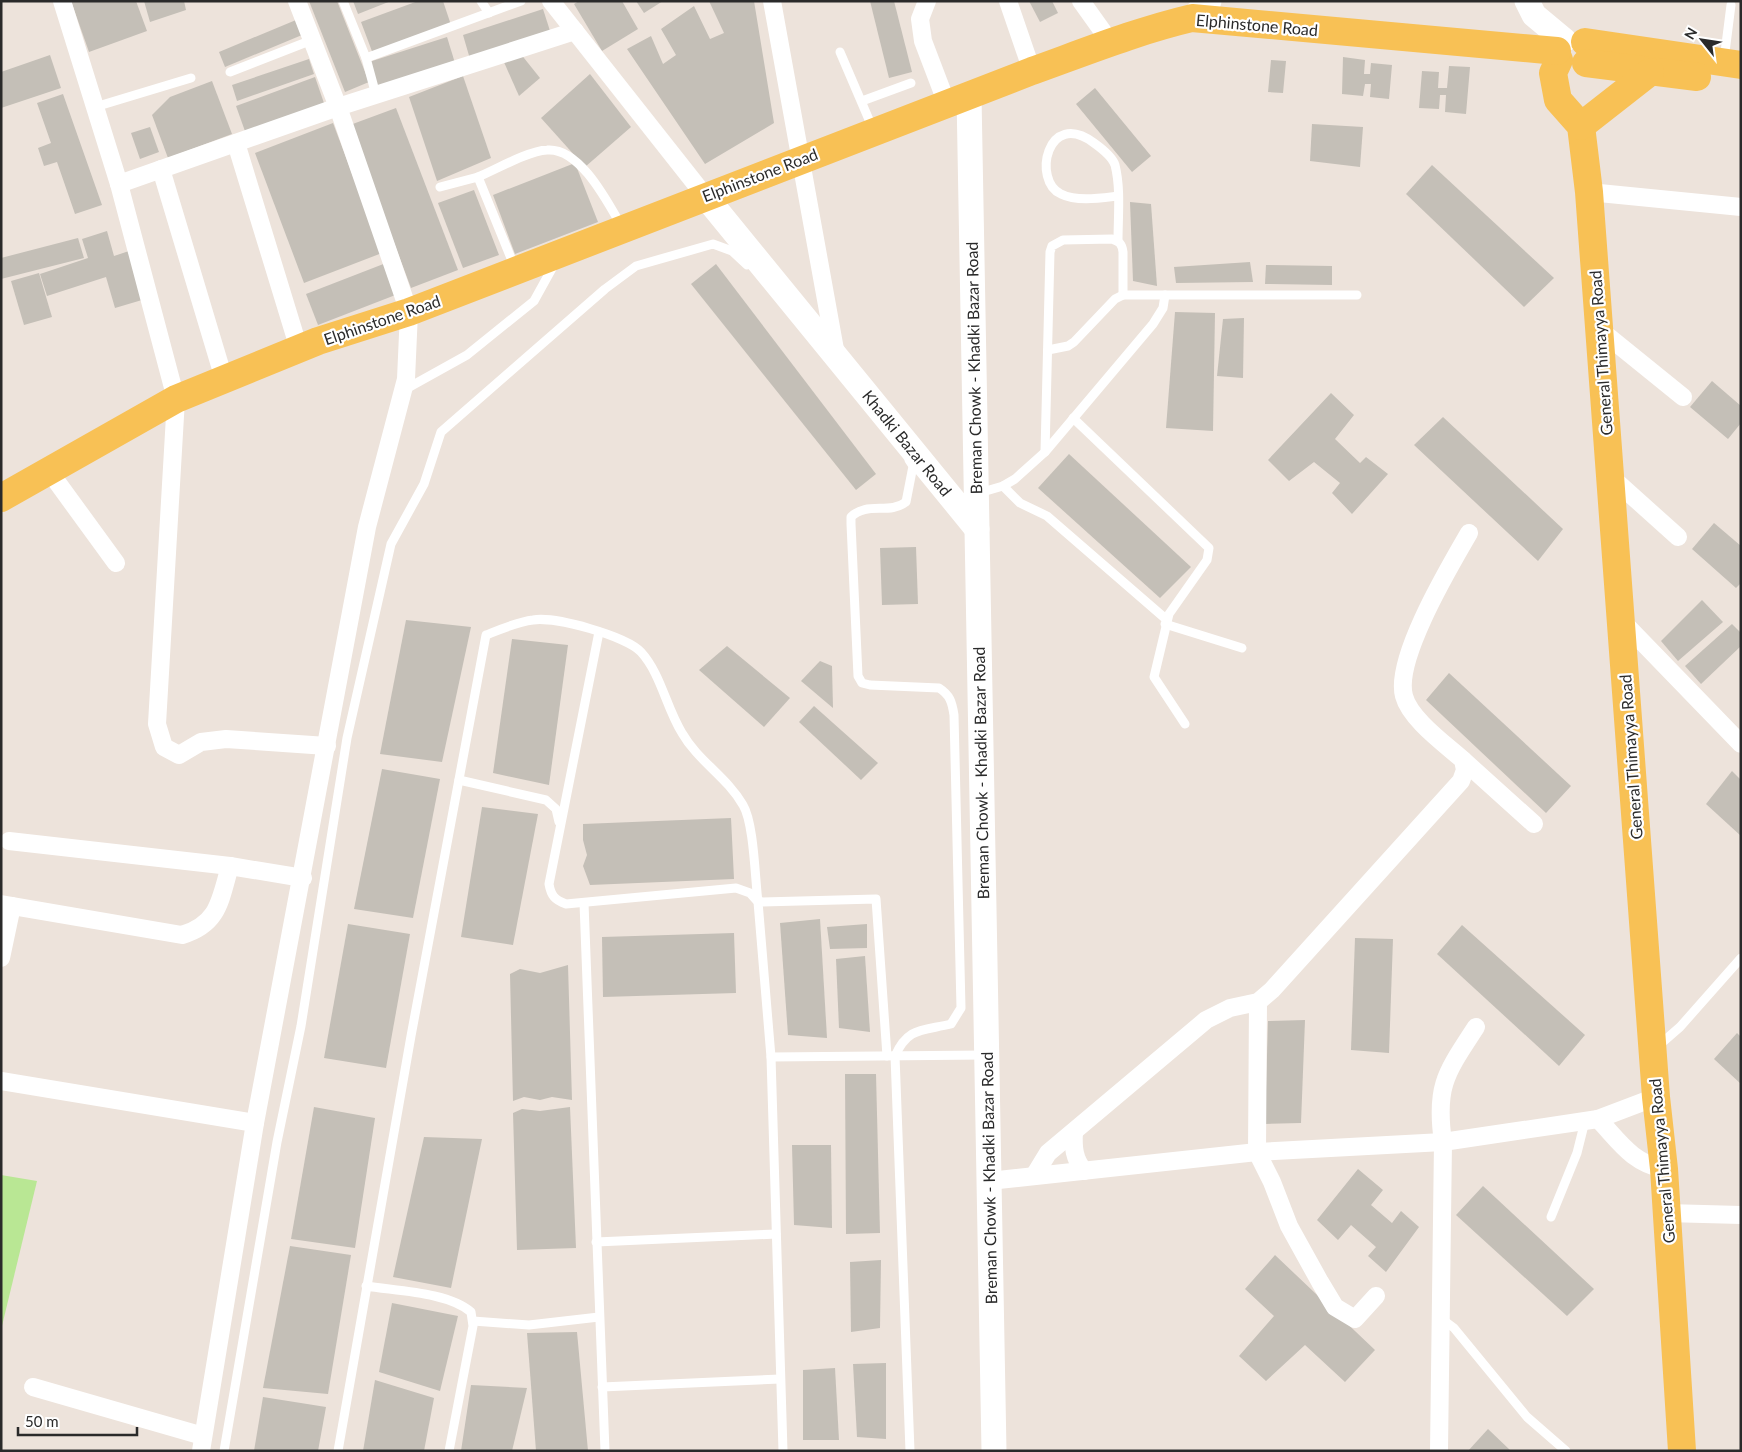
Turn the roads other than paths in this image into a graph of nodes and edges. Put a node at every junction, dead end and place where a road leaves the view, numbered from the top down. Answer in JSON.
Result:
{"nodes":[{"id":1,"x":62,"y":1,"type":"edge"},
{"id":2,"x":297,"y":1,"type":"edge"},
{"id":3,"x":343,"y":1,"type":"edge"},
{"id":4,"x":482,"y":1,"type":"edge"},
{"id":5,"x":521,"y":1,"type":"edge"},
{"id":6,"x":551,"y":1,"type":"edge"},
{"id":7,"x":772,"y":1,"type":"edge"},
{"id":8,"x":927,"y":1,"type":"edge"},
{"id":9,"x":1008,"y":1,"type":"edge"},
{"id":10,"x":1081,"y":1,"type":"edge"},
{"id":11,"x":1527,"y":1,"type":"edge"},
{"id":12,"x":1731,"y":5,"type":"dead end"},
{"id":13,"x":1200,"y":10,"type":"edge"},
{"id":14,"x":489,"y":13,"type":"junction"},
{"id":15,"x":575,"y":31,"type":"junction"},
{"id":16,"x":312,"y":40,"type":"junction"},
{"id":17,"x":1111,"y":43,"type":"junction"},
{"id":18,"x":840,"y":52,"type":"dead end"},
{"id":19,"x":1570,"y":54,"type":"junction"},
{"id":20,"x":366,"y":58,"type":"junction"},
{"id":21,"x":1735,"y":70,"type":"edge"},
{"id":22,"x":1032,"y":71,"type":"junction"},
{"id":23,"x":230,"y":72,"type":"dead end"},
{"id":24,"x":1650,"y":72,"type":"junction"},
{"id":25,"x":191,"y":78,"type":"dead end"},
{"id":26,"x":911,"y":82,"type":"dead end"},
{"id":27,"x":376,"y":95,"type":"junction"},
{"id":28,"x":862,"y":100,"type":"junction"},
{"id":29,"x":958,"y":100,"type":"junction"},
{"id":30,"x":95,"y":107,"type":"junction"},
{"id":31,"x":338,"y":107,"type":"junction"},
{"id":32,"x":1577,"y":120,"type":"junction"},
{"id":33,"x":874,"y":132,"type":"junction"},
{"id":34,"x":236,"y":143,"type":"junction"},
{"id":35,"x":802,"y":159,"type":"junction"},
{"id":36,"x":161,"y":169,"type":"junction"},
{"id":37,"x":478,"y":177,"type":"junction"},
{"id":38,"x":119,"y":184,"type":"junction"},
{"id":39,"x":440,"y":187,"type":"dead end"},
{"id":40,"x":1589,"y":192,"type":"junction"},
{"id":41,"x":705,"y":196,"type":"junction"},
{"id":42,"x":1118,"y":196,"type":"junction"},
{"id":43,"x":1741,"y":207,"type":"edge"},
{"id":44,"x":623,"y":228,"type":"junction"},
{"id":45,"x":1118,"y":241,"type":"junction"},
{"id":46,"x":560,"y":253,"type":"junction"},
{"id":47,"x":516,"y":270,"type":"junction"},
{"id":48,"x":753,"y":273,"type":"dead end"},
{"id":49,"x":1123,"y":295,"type":"junction"},
{"id":50,"x":1165,"y":295,"type":"junction"},
{"id":51,"x":1357,"y":295,"type":"dead end"},
{"id":52,"x":409,"y":312,"type":"junction"},
{"id":53,"x":1599,"y":329,"type":"junction"},
{"id":54,"x":299,"y":349,"type":"junction"},
{"id":55,"x":1048,"y":350,"type":"junction"},
{"id":56,"x":837,"y":357,"type":"junction"},
{"id":57,"x":224,"y":380,"type":"junction"},
{"id":58,"x":846,"y":384,"type":"dead end"},
{"id":59,"x":403,"y":390,"type":"junction"},
{"id":60,"x":1683,"y":397,"type":"dead end"},
{"id":61,"x":176,"y":399,"type":"junction"},
{"id":62,"x":1073,"y":418,"type":"junction"},
{"id":63,"x":1045,"y":452,"type":"junction"},
{"id":64,"x":50,"y":471,"type":"junction"},
{"id":65,"x":1610,"y":476,"type":"junction"},
{"id":66,"x":1003,"y":486,"type":"junction"},
{"id":67,"x":976,"y":494,"type":"junction"},
{"id":68,"x":1,"y":498,"type":"edge"},
{"id":69,"x":977,"y":529,"type":"junction"},
{"id":70,"x":1470,"y":532,"type":"dead end"},
{"id":71,"x":1678,"y":537,"type":"dead end"},
{"id":72,"x":116,"y":563,"type":"dead end"},
{"id":73,"x":1621,"y":620,"type":"junction"},
{"id":74,"x":1166,"y":622,"type":"junction"},
{"id":75,"x":600,"y":632,"type":"junction"},
{"id":76,"x":1242,"y":648,"type":"dead end"},
{"id":77,"x":1185,"y":724,"type":"dead end"},
{"id":78,"x":1741,"y":744,"type":"edge"},
{"id":79,"x":327,"y":746,"type":"junction"},
{"id":80,"x":1463,"y":760,"type":"junction"},
{"id":81,"x":459,"y":780,"type":"junction"},
{"id":82,"x":1534,"y":824,"type":"dead end"},
{"id":83,"x":560,"y":825,"type":"junction"},
{"id":84,"x":9,"y":841,"type":"dead end"},
{"id":85,"x":230,"y":866,"type":"junction"},
{"id":86,"x":302,"y":878,"type":"junction"},
{"id":87,"x":758,"y":902,"type":"junction"},
{"id":88,"x":584,"y":903,"type":"junction"},
{"id":89,"x":6,"y":905,"type":"edge"},
{"id":90,"x":1,"y":958,"type":"edge"},
{"id":91,"x":1741,"y":958,"type":"edge"},
{"id":92,"x":1258,"y":1002,"type":"junction"},
{"id":93,"x":1476,"y":1027,"type":"dead end"},
{"id":94,"x":1653,"y":1050,"type":"junction"},
{"id":95,"x":987,"y":1055,"type":"junction"},
{"id":96,"x":891,"y":1056,"type":"junction"},
{"id":97,"x":770,"y":1058,"type":"junction"},
{"id":98,"x":1,"y":1081,"type":"edge"},
{"id":99,"x":1656,"y":1097,"type":"junction"},
{"id":100,"x":1592,"y":1120,"type":"junction"},
{"id":101,"x":256,"y":1123,"type":"junction"},
{"id":102,"x":1074,"y":1132,"type":"junction"},
{"id":103,"x":1444,"y":1142,"type":"junction"},
{"id":104,"x":1257,"y":1152,"type":"junction"},
{"id":105,"x":1664,"y":1170,"type":"junction"},
{"id":106,"x":1084,"y":1171,"type":"junction"},
{"id":107,"x":1034,"y":1176,"type":"junction"},
{"id":108,"x":989,"y":1182,"type":"junction"},
{"id":109,"x":1666,"y":1213,"type":"junction"},
{"id":110,"x":1741,"y":1214,"type":"edge"},
{"id":111,"x":1551,"y":1217,"type":"dead end"},
{"id":112,"x":776,"y":1234,"type":"junction"},
{"id":113,"x":596,"y":1242,"type":"junction"},
{"id":114,"x":366,"y":1286,"type":"junction"},
{"id":115,"x":1376,"y":1296,"type":"dead end"},
{"id":116,"x":599,"y":1317,"type":"junction"},
{"id":117,"x":1441,"y":1318,"type":"junction"},
{"id":118,"x":473,"y":1321,"type":"junction"},
{"id":119,"x":780,"y":1379,"type":"junction"},
{"id":120,"x":33,"y":1387,"type":"dead end"},
{"id":121,"x":602,"y":1387,"type":"junction"},
{"id":122,"x":202,"y":1443,"type":"edge"},
{"id":123,"x":224,"y":1451,"type":"edge"},
{"id":124,"x":338,"y":1451,"type":"edge"},
{"id":125,"x":450,"y":1451,"type":"edge"},
{"id":126,"x":605,"y":1451,"type":"edge"},
{"id":127,"x":783,"y":1451,"type":"edge"},
{"id":128,"x":910,"y":1451,"type":"edge"},
{"id":129,"x":994,"y":1451,"type":"edge"},
{"id":130,"x":1439,"y":1451,"type":"edge"},
{"id":131,"x":1566,"y":1451,"type":"edge"},
{"id":132,"x":1682,"y":1451,"type":"edge"}],
"edges":[{"from":1,"to":30,"type":"street"},
{"from":2,"to":16,"type":"street"},
{"from":3,"to":20,"type":"lane"},
{"from":4,"to":14,"type":"lane"},
{"from":5,"to":14,"type":"lane"},
{"from":6,"to":15,"type":"street"},
{"from":7,"to":35,"type":"street","name":"Khadki Bazar Road"},
{"from":8,"to":29,"type":"street"},
{"from":9,"to":22,"type":"street"},
{"from":10,"to":17,"type":"street"},
{"from":11,"to":19,"type":"main road"},
{"from":12,"to":21,"type":"lane"},
{"from":13,"to":17,"type":"main road","name":"Elphinstone Road"},
{"from":13,"to":19,"type":"main road","name":"Elphinstone Road"},
{"from":14,"to":20,"type":"lane"},
{"from":15,"to":27,"type":"street"},
{"from":15,"to":41,"type":"street"},
{"from":16,"to":23,"type":"lane"},
{"from":16,"to":31,"type":"street"},
{"from":17,"to":22,"type":"main road","name":"Elphinstone Road"},
{"from":18,"to":28,"type":"lane"},
{"from":19,"to":21,"type":"main road","name":"Elphinstone Road"},
{"from":19,"to":24,"type":"main road"},
{"from":19,"to":32,"type":"main road"},
{"from":20,"to":27,"type":"lane"},
{"from":21,"to":24,"type":"main road"},
{"from":22,"to":29,"type":"main road","name":"Elphinstone Road"},
{"from":24,"to":32,"type":"main road"},
{"from":25,"to":30,"type":"lane"},
{"from":26,"to":28,"type":"lane"},
{"from":27,"to":31,"type":"street"},
{"from":28,"to":33,"type":"lane"},
{"from":29,"to":33,"type":"main road","name":"Elphinstone Road"},
{"from":29,"to":67,"type":"main road","name":"Breman Chowk - Khadki Bazar Road"},
{"from":30,"to":38,"type":"street"},
{"from":31,"to":34,"type":"street"},
{"from":31,"to":52,"type":"street"},
{"from":32,"to":40,"type":"main road","name":"General Thimayya Road"},
{"from":33,"to":35,"type":"main road","name":"Elphinstone Road"},
{"from":34,"to":36,"type":"street"},
{"from":34,"to":54,"type":"street"},
{"from":35,"to":41,"type":"main road","name":"Elphinstone Road"},
{"from":35,"to":56,"type":"street","name":"Khadki Bazar Road"},
{"from":36,"to":38,"type":"street"},
{"from":36,"to":57,"type":"street"},
{"from":37,"to":39,"type":"lane"},
{"from":37,"to":44,"type":"lane"},
{"from":37,"to":47,"type":"lane"},
{"from":38,"to":61,"type":"street"},
{"from":40,"to":43,"type":"street"},
{"from":40,"to":53,"type":"main road","name":"General Thimayya Road"},
{"from":41,"to":44,"type":"main road","name":"Elphinstone Road"},
{"from":41,"to":56,"type":"main road","name":"Khadki Bazar Road"},
{"from":42,"to":42,"type":"lane"},
{"from":42,"to":45,"type":"lane"},
{"from":44,"to":46,"type":"main road","name":"Elphinstone Road"},
{"from":45,"to":49,"type":"lane"},
{"from":45,"to":55,"type":"lane"},
{"from":46,"to":47,"type":"main road","name":"Elphinstone Road"},
{"from":46,"to":59,"type":"lane"},
{"from":47,"to":52,"type":"main road","name":"Elphinstone Road"},
{"from":48,"to":123,"type":"lane"},
{"from":49,"to":50,"type":"lane"},
{"from":49,"to":55,"type":"lane"},
{"from":50,"to":51,"type":"lane"},
{"from":50,"to":62,"type":"lane"},
{"from":52,"to":54,"type":"main road","name":"Elphinstone Road"},
{"from":52,"to":59,"type":"street"},
{"from":53,"to":60,"type":"street"},
{"from":53,"to":65,"type":"main road","name":"General Thimayya Road"},
{"from":54,"to":57,"type":"main road","name":"Elphinstone Road"},
{"from":55,"to":63,"type":"lane"},
{"from":56,"to":69,"type":"main road","name":"Khadki Bazar Road"},
{"from":57,"to":61,"type":"main road","name":"Elphinstone Road"},
{"from":58,"to":96,"type":"lane"},
{"from":59,"to":79,"type":"street"},
{"from":61,"to":64,"type":"main road","name":"Elphinstone Road"},
{"from":61,"to":79,"type":"street"},
{"from":62,"to":63,"type":"lane"},
{"from":62,"to":74,"type":"lane"},
{"from":63,"to":66,"type":"lane"},
{"from":64,"to":68,"type":"main road","name":"Elphinstone Road"},
{"from":64,"to":72,"type":"street"},
{"from":65,"to":71,"type":"street"},
{"from":65,"to":73,"type":"main road","name":"General Thimayya Road"},
{"from":66,"to":67,"type":"lane"},
{"from":66,"to":74,"type":"lane"},
{"from":67,"to":69,"type":"main road","name":"Breman Chowk - Khadki Bazar Road"},
{"from":69,"to":95,"type":"main road","name":"Breman Chowk - Khadki Bazar Road"},
{"from":70,"to":80,"type":"street"},
{"from":73,"to":78,"type":"street"},
{"from":73,"to":94,"type":"main road","name":"General Thimayya Road"},
{"from":74,"to":76,"type":"lane"},
{"from":74,"to":77,"type":"lane"},
{"from":75,"to":81,"type":"lane"},
{"from":75,"to":83,"type":"lane"},
{"from":75,"to":87,"type":"lane"},
{"from":79,"to":86,"type":"street"},
{"from":80,"to":82,"type":"street"},
{"from":80,"to":92,"type":"street"},
{"from":81,"to":83,"type":"lane"},
{"from":81,"to":114,"type":"lane"},
{"from":83,"to":88,"type":"lane"},
{"from":84,"to":85,"type":"street"},
{"from":85,"to":86,"type":"street"},
{"from":85,"to":89,"type":"street"},
{"from":86,"to":101,"type":"street"},
{"from":87,"to":88,"type":"lane"},
{"from":87,"to":96,"type":"lane"},
{"from":87,"to":97,"type":"lane"},
{"from":88,"to":113,"type":"lane"},
{"from":89,"to":90,"type":"street"},
{"from":91,"to":94,"type":"lane"},
{"from":92,"to":102,"type":"street"},
{"from":92,"to":104,"type":"street"},
{"from":93,"to":103,"type":"street"},
{"from":94,"to":99,"type":"main road","name":"General Thimayya Road"},
{"from":95,"to":96,"type":"lane"},
{"from":95,"to":108,"type":"main road","name":"Breman Chowk - Khadki Bazar Road"},
{"from":96,"to":97,"type":"lane"},
{"from":96,"to":128,"type":"lane"},
{"from":97,"to":112,"type":"lane"},
{"from":98,"to":101,"type":"street"},
{"from":99,"to":100,"type":"street"},
{"from":99,"to":105,"type":"main road","name":"General Thimayya Road"},
{"from":100,"to":103,"type":"street"},
{"from":100,"to":105,"type":"street"},
{"from":100,"to":111,"type":"lane"},
{"from":101,"to":122,"type":"street"},
{"from":102,"to":106,"type":"street"},
{"from":102,"to":107,"type":"street"},
{"from":103,"to":104,"type":"street"},
{"from":103,"to":117,"type":"street"},
{"from":104,"to":106,"type":"street"},
{"from":104,"to":115,"type":"street"},
{"from":105,"to":109,"type":"main road","name":"General Thimayya Road"},
{"from":106,"to":107,"type":"street"},
{"from":107,"to":108,"type":"street"},
{"from":108,"to":129,"type":"main road","name":"Breman Chowk - Khadki Bazar Road"},
{"from":109,"to":110,"type":"street"},
{"from":109,"to":132,"type":"main road","name":"General Thimayya Road"},
{"from":112,"to":113,"type":"lane"},
{"from":112,"to":119,"type":"lane"},
{"from":113,"to":116,"type":"lane"},
{"from":114,"to":118,"type":"lane"},
{"from":114,"to":124,"type":"lane"},
{"from":116,"to":118,"type":"lane"},
{"from":116,"to":121,"type":"lane"},
{"from":117,"to":130,"type":"street"},
{"from":117,"to":131,"type":"lane"},
{"from":118,"to":125,"type":"lane"},
{"from":119,"to":121,"type":"lane"},
{"from":119,"to":127,"type":"lane"},
{"from":120,"to":122,"type":"street"},
{"from":121,"to":126,"type":"lane"}]}
